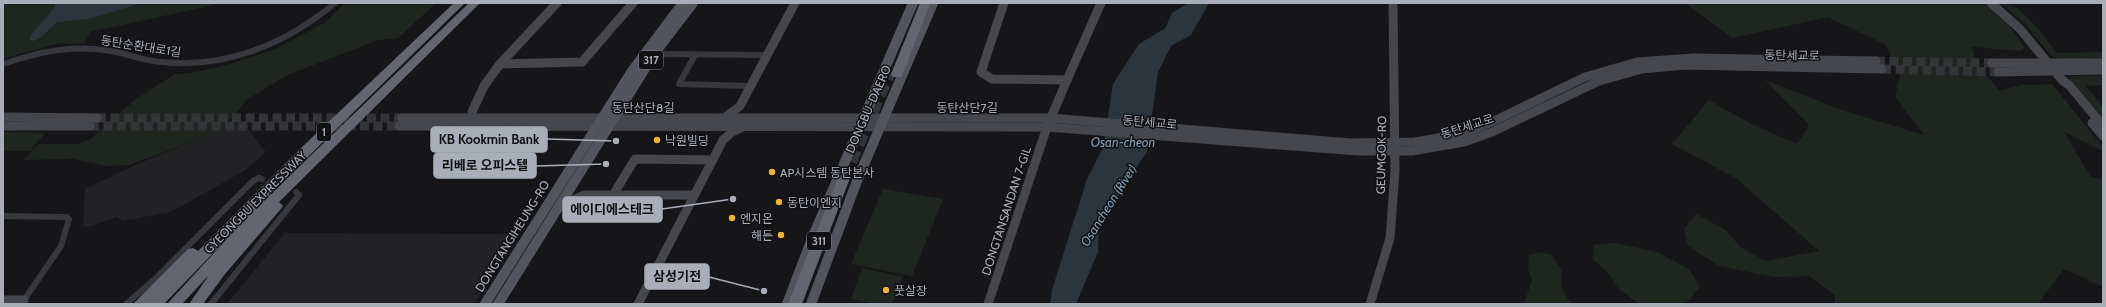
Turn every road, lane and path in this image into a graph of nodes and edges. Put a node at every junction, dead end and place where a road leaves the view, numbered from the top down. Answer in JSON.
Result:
{"nodes":[{"id":1,"x":335,"y":3,"type":"edge"},
{"id":2,"x":460,"y":3,"type":"edge"},
{"id":3,"x":474,"y":3,"type":"edge"},
{"id":4,"x":557,"y":3,"type":"edge"},
{"id":5,"x":633,"y":3,"type":"edge"},
{"id":6,"x":683,"y":3,"type":"edge"},
{"id":7,"x":693,"y":3,"type":"edge"},
{"id":8,"x":795,"y":3,"type":"edge"},
{"id":9,"x":913,"y":3,"type":"edge"},
{"id":10,"x":919,"y":3,"type":"edge"},
{"id":11,"x":926,"y":3,"type":"edge"},
{"id":12,"x":933,"y":3,"type":"edge"},
{"id":13,"x":1004,"y":3,"type":"edge"},
{"id":14,"x":1101,"y":3,"type":"edge"},
{"id":15,"x":1393,"y":3,"type":"edge"},
{"id":16,"x":1994,"y":5,"type":"edge"},
{"id":17,"x":654,"y":54,"type":"junction"},
{"id":18,"x":767,"y":55,"type":"junction"},
{"id":19,"x":694,"y":57,"type":"dead end"},
{"id":20,"x":1876,"y":61,"type":"tunnel mouth"},
{"id":21,"x":1992,"y":63,"type":"tunnel mouth"},
{"id":22,"x":2103,"y":63,"type":"edge"},
{"id":23,"x":3,"y":64,"type":"edge"},
{"id":24,"x":500,"y":64,"type":"junction"},
{"id":25,"x":2049,"y":64,"type":"junction"},
{"id":26,"x":1882,"y":69,"type":"tunnel mouth"},
{"id":27,"x":405,"y":70,"type":"junction"},
{"id":28,"x":2103,"y":70,"type":"edge"},
{"id":29,"x":1998,"y":72,"type":"tunnel mouth"},
{"id":30,"x":2056,"y":72,"type":"junction"},
{"id":31,"x":893,"y":75,"type":"junction"},
{"id":32,"x":1068,"y":80,"type":"junction"},
{"id":33,"x":2062,"y":80,"type":"junction"},
{"id":34,"x":750,"y":86,"type":"junction"},
{"id":35,"x":740,"y":106,"type":"junction"},
{"id":36,"x":472,"y":112,"type":"dead end"},
{"id":37,"x":3,"y":118,"type":"edge"},
{"id":38,"x":97,"y":118,"type":"tunnel mouth"},
{"id":39,"x":723,"y":119,"type":"junction"},
{"id":40,"x":757,"y":119,"type":"junction"},
{"id":41,"x":335,"y":121,"type":"junction"},
{"id":42,"x":400,"y":122,"type":"tunnel mouth"},
{"id":43,"x":605,"y":122,"type":"junction"},
{"id":44,"x":1050,"y":122,"type":"junction"},
{"id":45,"x":862,"y":123,"type":"junction"},
{"id":46,"x":882,"y":123,"type":"junction"},
{"id":47,"x":3,"y":126,"type":"edge"},
{"id":48,"x":90,"y":126,"type":"tunnel mouth"},
{"id":49,"x":709,"y":126,"type":"junction"},
{"id":50,"x":745,"y":126,"type":"junction"},
{"id":51,"x":2103,"y":126,"type":"edge"},
{"id":52,"x":2103,"y":136,"type":"edge"},
{"id":53,"x":723,"y":140,"type":"junction"},
{"id":54,"x":1394,"y":148,"type":"junction"},
{"id":55,"x":713,"y":160,"type":"junction"},
{"id":56,"x":577,"y":177,"type":"junction"},
{"id":57,"x":259,"y":178,"type":"dead end"},
{"id":58,"x":848,"y":178,"type":"junction"},
{"id":59,"x":296,"y":192,"type":"dead end"},
{"id":60,"x":584,"y":195,"type":"junction"},
{"id":61,"x":613,"y":195,"type":"junction"},
{"id":62,"x":693,"y":195,"type":"junction"},
{"id":63,"x":558,"y":207,"type":"junction"},
{"id":64,"x":3,"y":216,"type":"edge"},
{"id":65,"x":232,"y":254,"type":"junction"},
{"id":66,"x":3,"y":300,"type":"edge"},
{"id":67,"x":24,"y":300,"type":"joint"},
{"id":68,"x":126,"y":304,"type":"edge"},
{"id":69,"x":140,"y":304,"type":"edge"},
{"id":70,"x":156,"y":304,"type":"edge"},
{"id":71,"x":174,"y":304,"type":"edge"},
{"id":72,"x":190,"y":304,"type":"edge"},
{"id":73,"x":196,"y":304,"type":"edge"},
{"id":74,"x":211,"y":304,"type":"edge"},
{"id":75,"x":485,"y":304,"type":"edge"},
{"id":76,"x":498,"y":304,"type":"edge"},
{"id":77,"x":638,"y":304,"type":"edge"},
{"id":78,"x":786,"y":304,"type":"edge"},
{"id":79,"x":795,"y":304,"type":"edge"},
{"id":80,"x":804,"y":304,"type":"edge"},
{"id":81,"x":811,"y":304,"type":"edge"},
{"id":82,"x":988,"y":304,"type":"edge"},
{"id":83,"x":1370,"y":304,"type":"edge"}],
"edges":[{"from":1,"to":23,"type":"street","name":"동탄순환대로1길"},
{"from":2,"to":41,"type":"highway","name":"GYEONGBU EXPRESSWAY","number":"1"},
{"from":3,"to":27,"type":"highway","name":"GYEONGBU EXPRESSWAY","number":"1"},
{"from":4,"to":24,"type":"main road"},
{"from":5,"to":24,"type":"main road"},
{"from":6,"to":43,"type":"main road","name":"DONGTANGIHEUNG-RO","number":"317"},
{"from":7,"to":17,"type":"main road","name":"DONGTANGIHEUNG-RO","number":"317"},
{"from":8,"to":18,"type":"main road"},
{"from":9,"to":31,"type":"main road","name":"DONGBU-DAERO"},
{"from":10,"to":31,"type":"highway","name":"DONGBU-DAERO"},
{"from":11,"to":31,"type":"highway","name":"DONGBU-DAERO"},
{"from":12,"to":31,"type":"main road","name":"DONGBU-DAERO"},
{"from":13,"to":32,"type":"main road"},
{"from":14,"to":32,"type":"main road","name":"DONGTANSANDAN 7-GIL"},
{"from":15,"to":54,"type":"main road","name":"GEUMGOK-RO"},
{"from":16,"to":25,"type":"main road"},
{"from":17,"to":18,"type":"street"},
{"from":17,"to":43,"type":"main road","name":"DONGTANGIHEUNG-RO","number":"317"},
{"from":18,"to":34,"type":"main road"},
{"from":19,"to":34,"type":"street"},
{"from":20,"to":54,"type":"main road","name":"동탄세교로"},
{"from":21,"to":25,"type":"main road"},
{"from":22,"to":25,"type":"main road"},
{"from":24,"to":36,"type":"main road"},
{"from":25,"to":30,"type":"main road"},
{"from":26,"to":54,"type":"main road","name":"동탄세교로"},
{"from":27,"to":65,"type":"highway"},
{"from":27,"to":71,"type":"highway","name":"GYEONGBU EXPRESSWAY","number":"1"},
{"from":28,"to":30,"type":"main road"},
{"from":29,"to":30,"type":"main road"},
{"from":30,"to":33,"type":"main road"},
{"from":31,"to":45,"type":"main road","name":"DONGBU-DAERO"},
{"from":31,"to":46,"type":"main road","name":"DONGBU-DAERO"},
{"from":32,"to":44,"type":"main road","name":"DONGTANSANDAN 7-GIL"},
{"from":33,"to":51,"type":"main road"},
{"from":33,"to":52,"type":"main road"},
{"from":34,"to":35,"type":"main road"},
{"from":35,"to":39,"type":"main road"},
{"from":35,"to":40,"type":"main road"},
{"from":37,"to":38,"type":"main road"},
{"from":39,"to":40,"type":"main road","name":"동탄산단8길"},
{"from":39,"to":43,"type":"main road","name":"동탄산단8길"},
{"from":40,"to":45,"type":"main road","name":"동탄산단8길"},
{"from":41,"to":69,"type":"highway"},
{"from":41,"to":70,"type":"highway","name":"GYEONGBU EXPRESSWAY","number":"1"},
{"from":42,"to":43,"type":"main road","name":"동탄산단8길"},
{"from":43,"to":49,"type":"main road","name":"동탄산단8길"},
{"from":43,"to":56,"type":"main road","name":"DONGTANGIHEUNG-RO","number":"317"},
{"from":43,"to":75,"type":"main road","name":"DONGTANGIHEUNG-RO","number":"317"},
{"from":44,"to":46,"type":"main road","name":"동탄산단7길"},
{"from":44,"to":54,"type":"main road","name":"동탄세교로"},
{"from":44,"to":82,"type":"main road","name":"DONGTANSANDAN 7-GIL"},
{"from":45,"to":46,"type":"main road","name":"동탄산단8길"},
{"from":45,"to":50,"type":"main road","name":"동탄산단8길"},
{"from":45,"to":58,"type":"main road","name":"DONGBU-DAERO"},
{"from":46,"to":58,"type":"main road","name":"DONGBU-DAERO"},
{"from":47,"to":48,"type":"main road"},
{"from":49,"to":50,"type":"main road","name":"동탄산단8길"},
{"from":49,"to":53,"type":"main road"},
{"from":50,"to":53,"type":"main road"},
{"from":53,"to":55,"type":"main road"},
{"from":54,"to":83,"type":"main road","name":"GEUMGOK-RO"},
{"from":55,"to":61,"type":"main road"},
{"from":55,"to":62,"type":"main road"},
{"from":56,"to":60,"type":"main road"},
{"from":56,"to":63,"type":"main road","name":"DONGTANGIHEUNG-RO","number":"317"},
{"from":57,"to":68,"type":"street"},
{"from":58,"to":78,"type":"main road","name":"DONGBU-DAERO"},
{"from":58,"to":79,"type":"highway","name":"DONGBU-DAERO","number":"311"},
{"from":58,"to":80,"type":"highway","name":"DONGBU-DAERO","number":"311"},
{"from":58,"to":81,"type":"main road","name":"DONGBU-DAERO"},
{"from":59,"to":74,"type":"street"},
{"from":60,"to":61,"type":"main road"},
{"from":60,"to":63,"type":"main road"},
{"from":61,"to":62,"type":"main road"},
{"from":62,"to":77,"type":"main road"},
{"from":63,"to":76,"type":"main road","name":"DONGTANGIHEUNG-RO","number":"317"},
{"from":64,"to":67,"type":"street"},
{"from":65,"to":72,"type":"highway"},
{"from":65,"to":73,"type":"highway"},
{"from":66,"to":67,"type":"main road"}]}
